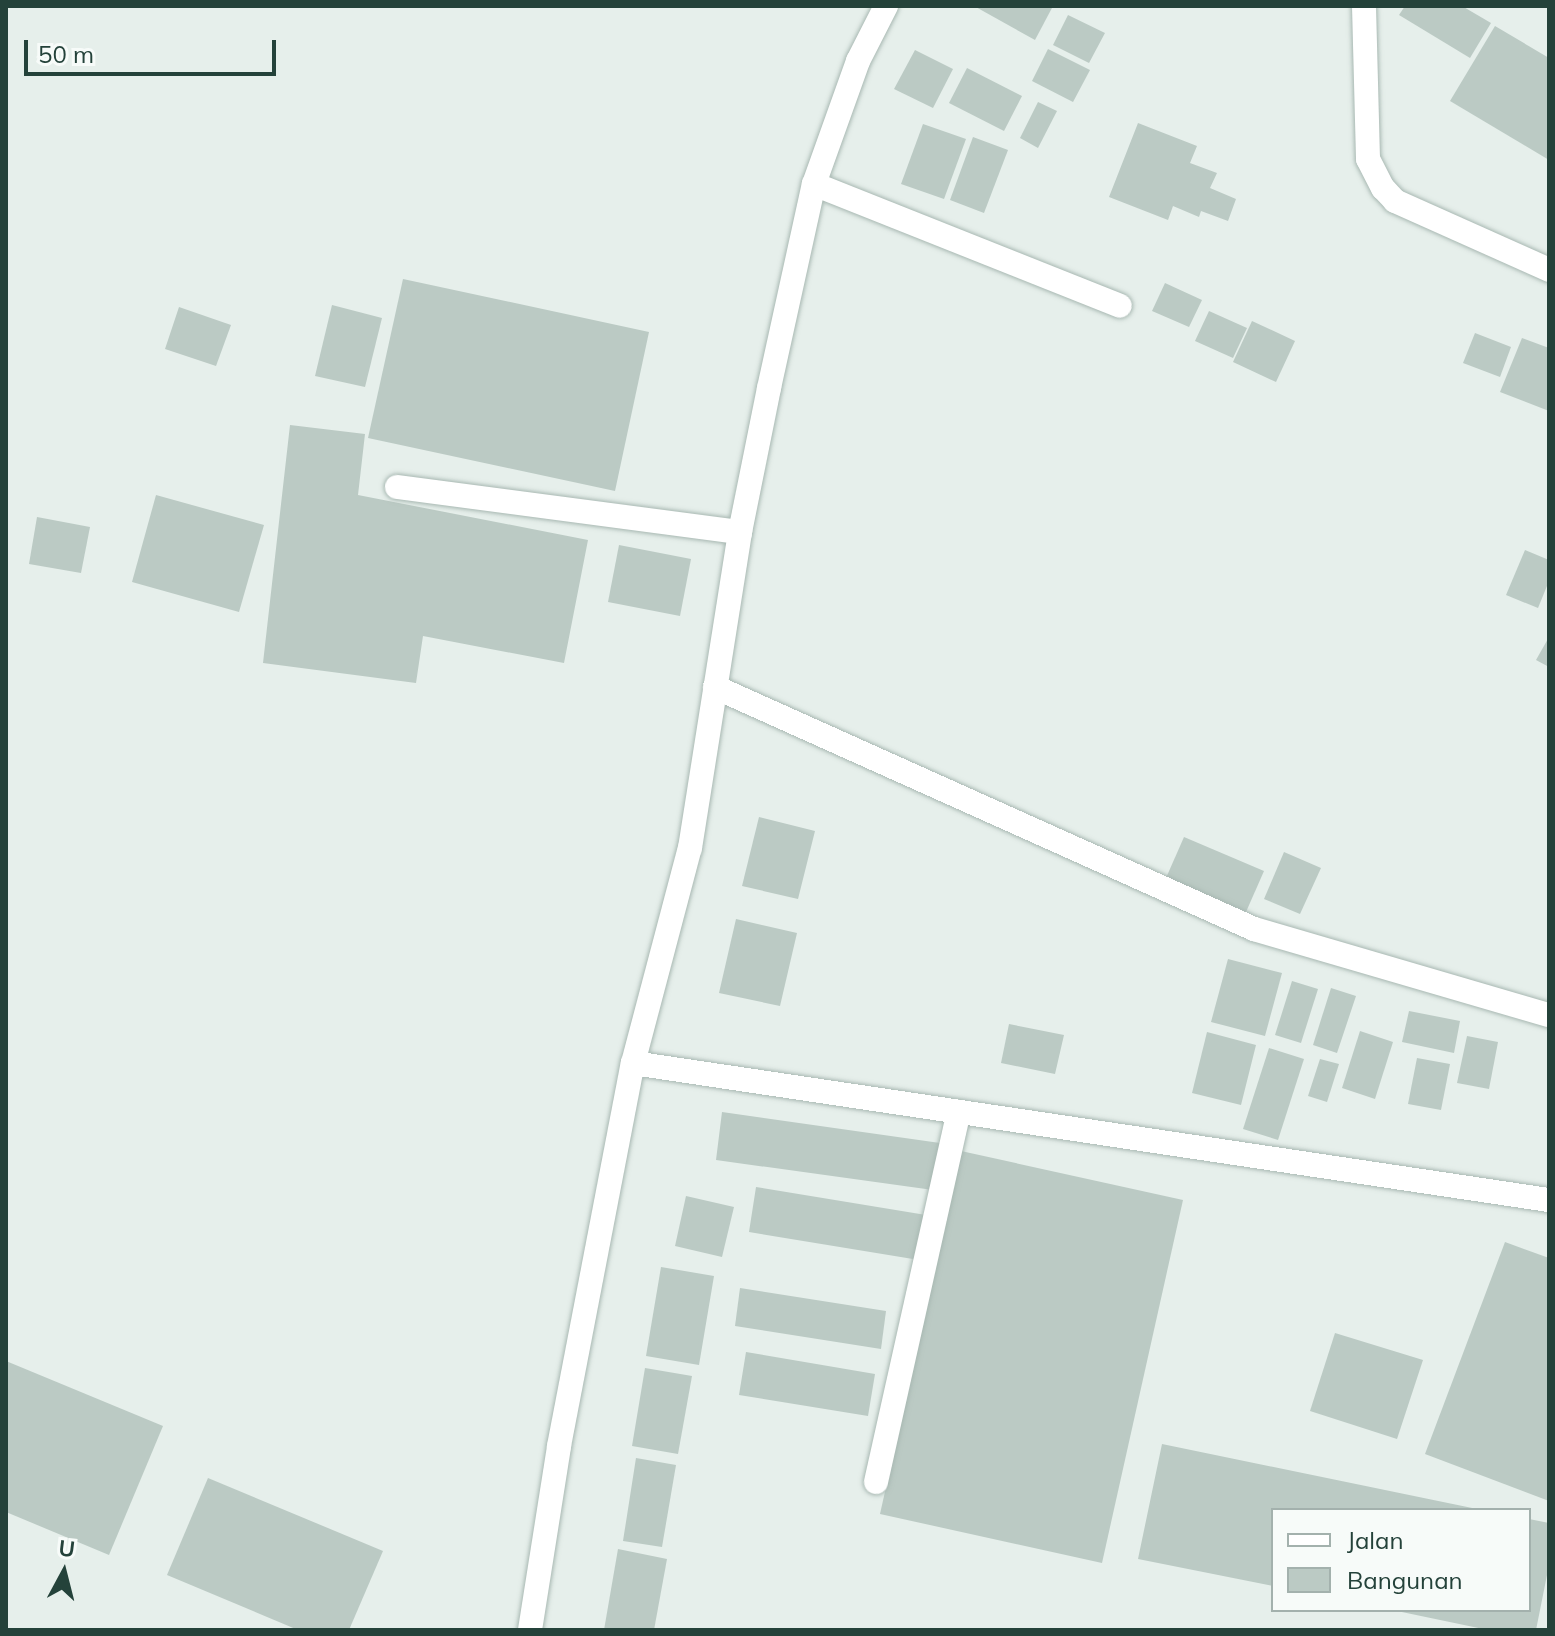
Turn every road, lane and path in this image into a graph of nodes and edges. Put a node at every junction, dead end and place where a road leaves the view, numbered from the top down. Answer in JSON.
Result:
{"nodes":[{"id":1,"x":886,"y":6,"type":"edge"},
{"id":2,"x":1364,"y":6,"type":"edge"},
{"id":3,"x":814,"y":184,"type":"junction"},
{"id":4,"x":1549,"y":270,"type":"edge"},
{"id":5,"x":1120,"y":306,"type":"dead end"},
{"id":6,"x":397,"y":487,"type":"dead end"},
{"id":7,"x":740,"y":532,"type":"junction"},
{"id":8,"x":715,"y":687,"type":"junction"},
{"id":9,"x":1549,"y":1015,"type":"edge"},
{"id":10,"x":633,"y":1063,"type":"junction"},
{"id":11,"x":959,"y":1112,"type":"junction"},
{"id":12,"x":1549,"y":1200,"type":"edge"},
{"id":13,"x":876,"y":1482,"type":"dead end"},
{"id":14,"x":530,"y":1630,"type":"edge"}],
"edges":[{"from":1,"to":3,"type":"street"},
{"from":2,"to":4,"type":"street"},
{"from":3,"to":5,"type":"street"},
{"from":3,"to":7,"type":"street"},
{"from":6,"to":7,"type":"street"},
{"from":7,"to":8,"type":"street"},
{"from":8,"to":9,"type":"street"},
{"from":8,"to":10,"type":"street"},
{"from":10,"to":11,"type":"street"},
{"from":10,"to":14,"type":"street"},
{"from":11,"to":12,"type":"street"},
{"from":11,"to":13,"type":"street"}]}
